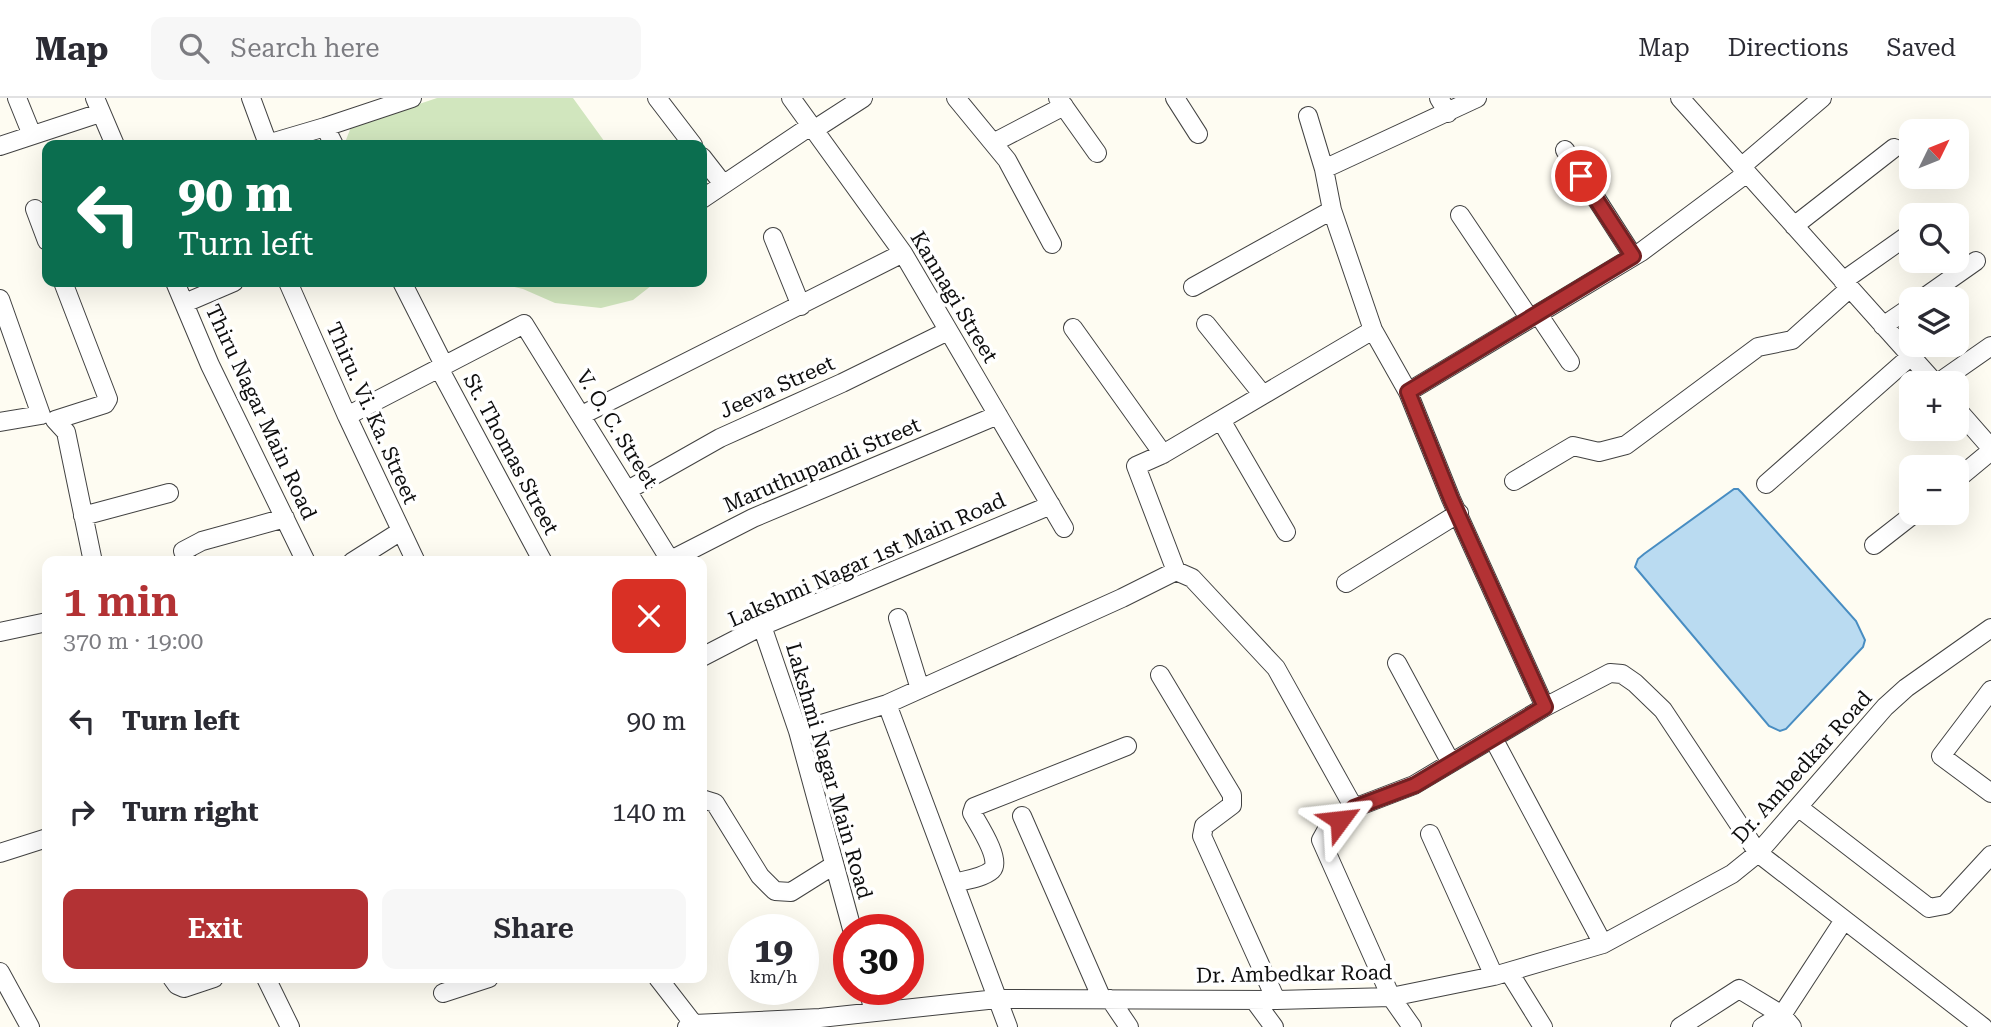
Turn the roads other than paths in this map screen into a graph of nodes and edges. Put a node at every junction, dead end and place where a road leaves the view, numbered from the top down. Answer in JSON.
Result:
{"nodes":[{"id":1,"x":17,"y":98,"type":"edge"},
{"id":2,"x":251,"y":98,"type":"edge"},
{"id":3,"x":412,"y":98,"type":"edge"},
{"id":4,"x":657,"y":98,"type":"edge"},
{"id":5,"x":791,"y":98,"type":"edge"},
{"id":6,"x":863,"y":98,"type":"edge"},
{"id":7,"x":956,"y":98,"type":"edge"},
{"id":8,"x":1175,"y":98,"type":"edge"},
{"id":9,"x":1477,"y":98,"type":"edge"},
{"id":10,"x":1680,"y":98,"type":"edge"},
{"id":11,"x":1822,"y":98,"type":"edge"},
{"id":12,"x":1061,"y":102,"type":"edge"},
{"id":13,"x":98,"y":105,"type":"edge"},
{"id":14,"x":1444,"y":106,"type":"edge"},
{"id":15,"x":1308,"y":116,"type":"dead end"},
{"id":16,"x":325,"y":127,"type":"junction"},
{"id":17,"x":813,"y":127,"type":"junction"},
{"id":18,"x":1198,"y":134,"type":"dead end"},
{"id":19,"x":32,"y":135,"type":"junction"},
{"id":20,"x":113,"y":140,"type":"edge"},
{"id":21,"x":264,"y":140,"type":"edge"},
{"id":22,"x":282,"y":140,"type":"edge"},
{"id":23,"x":332,"y":140,"type":"edge"},
{"id":24,"x":689,"y":140,"type":"edge"},
{"id":25,"x":993,"y":143,"type":"junction"},
{"id":26,"x":0,"y":146,"type":"edge"},
{"id":27,"x":1894,"y":148,"type":"dead end"},
{"id":28,"x":1565,"y":150,"type":"dead end"},
{"id":29,"x":1097,"y":153,"type":"dead end"},
{"id":30,"x":707,"y":163,"type":"edge"},
{"id":31,"x":1324,"y":170,"type":"junction"},
{"id":32,"x":1744,"y":170,"type":"junction"},
{"id":33,"x":723,"y":184,"type":"junction"},
{"id":34,"x":707,"y":195,"type":"edge"},
{"id":35,"x":35,"y":209,"type":"dead end"},
{"id":36,"x":1332,"y":211,"type":"junction"},
{"id":37,"x":1460,"y":215,"type":"dead end"},
{"id":38,"x":1794,"y":226,"type":"junction"},
{"id":39,"x":42,"y":228,"type":"edge"},
{"id":40,"x":773,"y":237,"type":"dead end"},
{"id":41,"x":1899,"y":242,"type":"edge"},
{"id":42,"x":1052,"y":244,"type":"dead end"},
{"id":43,"x":903,"y":253,"type":"junction"},
{"id":44,"x":1633,"y":256,"type":"junction"},
{"id":45,"x":1976,"y":261,"type":"dead end"},
{"id":46,"x":1846,"y":284,"type":"junction"},
{"id":47,"x":65,"y":287,"type":"edge"},
{"id":48,"x":178,"y":287,"type":"edge"},
{"id":49,"x":222,"y":287,"type":"edge"},
{"id":50,"x":290,"y":287,"type":"edge"},
{"id":51,"x":404,"y":287,"type":"edge"},
{"id":52,"x":1192,"y":287,"type":"dead end"},
{"id":53,"x":1939,"y":287,"type":"edge"},
{"id":54,"x":0,"y":299,"type":"edge"},
{"id":55,"x":185,"y":303,"type":"junction"},
{"id":56,"x":801,"y":306,"type":"junction"},
{"id":57,"x":1899,"y":315,"type":"edge"},
{"id":58,"x":1534,"y":316,"type":"junction"},
{"id":59,"x":1206,"y":324,"type":"dead end"},
{"id":60,"x":1883,"y":326,"type":"junction"},
{"id":61,"x":1073,"y":328,"type":"dead end"},
{"id":62,"x":1373,"y":330,"type":"junction"},
{"id":63,"x":948,"y":331,"type":"junction"},
{"id":64,"x":1899,"y":343,"type":"edge"},
{"id":65,"x":1991,"y":346,"type":"edge"},
{"id":66,"x":1910,"y":357,"type":"edge"},
{"id":67,"x":1912,"y":357,"type":"edge"},
{"id":68,"x":1570,"y":362,"type":"dead end"},
{"id":69,"x":442,"y":367,"type":"junction"},
{"id":70,"x":1925,"y":371,"type":"edge"},
{"id":71,"x":1955,"y":371,"type":"edge"},
{"id":72,"x":1408,"y":392,"type":"junction"},
{"id":73,"x":1263,"y":395,"type":"junction"},
{"id":74,"x":582,"y":415,"type":"junction"},
{"id":75,"x":998,"y":415,"type":"junction"},
{"id":76,"x":347,"y":416,"type":"junction"},
{"id":77,"x":1221,"y":420,"type":"junction"},
{"id":78,"x":0,"y":422,"type":"edge"},
{"id":79,"x":1969,"y":423,"type":"edge"},
{"id":80,"x":1991,"y":449,"type":"edge"},
{"id":81,"x":1163,"y":454,"type":"junction"},
{"id":82,"x":1969,"y":468,"type":"edge"},
{"id":83,"x":1514,"y":481,"type":"dead end"},
{"id":84,"x":1766,"y":484,"type":"dead end"},
{"id":85,"x":628,"y":490,"type":"junction"},
{"id":86,"x":169,"y":493,"type":"dead end"},
{"id":87,"x":1051,"y":505,"type":"junction"},
{"id":88,"x":1459,"y":513,"type":"junction"},
{"id":89,"x":83,"y":516,"type":"junction"},
{"id":90,"x":285,"y":518,"type":"junction"},
{"id":91,"x":1900,"y":525,"type":"edge"},
{"id":92,"x":1064,"y":528,"type":"dead end"},
{"id":93,"x":401,"y":531,"type":"junction"},
{"id":94,"x":1286,"y":532,"type":"dead end"},
{"id":95,"x":1874,"y":545,"type":"dead end"},
{"id":96,"x":92,"y":556,"type":"edge"},
{"id":97,"x":185,"y":556,"type":"edge"},
{"id":98,"x":303,"y":556,"type":"edge"},
{"id":99,"x":361,"y":556,"type":"edge"},
{"id":100,"x":413,"y":556,"type":"edge"},
{"id":101,"x":540,"y":556,"type":"edge"},
{"id":102,"x":665,"y":556,"type":"edge"},
{"id":103,"x":678,"y":556,"type":"edge"},
{"id":104,"x":1176,"y":571,"type":"junction"},
{"id":105,"x":1346,"y":583,"type":"dead end"},
{"id":106,"x":898,"y":618,"type":"dead end"},
{"id":107,"x":42,"y":623,"type":"edge"},
{"id":108,"x":762,"y":626,"type":"junction"},
{"id":109,"x":1991,"y":628,"type":"edge"},
{"id":110,"x":0,"y":632,"type":"edge"},
{"id":111,"x":707,"y":654,"type":"edge"},
{"id":112,"x":1397,"y":663,"type":"dead end"},
{"id":113,"x":1160,"y":676,"type":"dead end"},
{"id":114,"x":920,"y":689,"type":"junction"},
{"id":115,"x":1991,"y":690,"type":"edge"},
{"id":116,"x":887,"y":704,"type":"junction"},
{"id":117,"x":1545,"y":707,"type":"junction"},
{"id":118,"x":798,"y":731,"type":"junction"},
{"id":119,"x":1493,"y":738,"type":"junction"},
{"id":120,"x":1127,"y":747,"type":"dead end"},
{"id":121,"x":1451,"y":763,"type":"junction"},
{"id":122,"x":1991,"y":793,"type":"edge"},
{"id":123,"x":707,"y":801,"type":"edge"},
{"id":124,"x":1798,"y":807,"type":"junction"},
{"id":125,"x":1354,"y":808,"type":"junction"},
{"id":126,"x":1022,"y":816,"type":"dead end"},
{"id":127,"x":1430,"y":834,"type":"dead end"},
{"id":128,"x":42,"y":840,"type":"edge"},
{"id":129,"x":0,"y":853,"type":"edge"},
{"id":130,"x":1758,"y":853,"type":"junction"},
{"id":131,"x":1991,"y":855,"type":"edge"},
{"id":132,"x":834,"y":865,"type":"junction"},
{"id":133,"x":954,"y":883,"type":"junction"},
{"id":134,"x":848,"y":914,"type":"edge"},
{"id":135,"x":1844,"y":920,"type":"junction"},
{"id":136,"x":1603,"y":944,"type":"junction"},
{"id":137,"x":0,"y":972,"type":"edge"},
{"id":138,"x":1501,"y":974,"type":"junction"},
{"id":139,"x":176,"y":983,"type":"edge"},
{"id":140,"x":199,"y":983,"type":"edge"},
{"id":141,"x":268,"y":983,"type":"edge"},
{"id":142,"x":474,"y":983,"type":"edge"},
{"id":143,"x":662,"y":983,"type":"edge"},
{"id":144,"x":443,"y":993,"type":"dead end"},
{"id":145,"x":1391,"y":997,"type":"junction"},
{"id":146,"x":997,"y":999,"type":"junction"},
{"id":147,"x":1106,"y":999,"type":"junction"},
{"id":148,"x":1255,"y":1000,"type":"junction"},
{"id":149,"x":1276,"y":1000,"type":"junction"},
{"id":150,"x":872,"y":1005,"type":"edge"},
{"id":151,"x":874,"y":1012,"type":"junction"},
{"id":152,"x":1787,"y":1021,"type":"edge"},
{"id":153,"x":822,"y":1023,"type":"edge"},
{"id":154,"x":692,"y":1026,"type":"edge"},
{"id":155,"x":30,"y":1027,"type":"edge"},
{"id":156,"x":290,"y":1027,"type":"edge"},
{"id":157,"x":1008,"y":1027,"type":"edge"},
{"id":158,"x":1129,"y":1027,"type":"edge"},
{"id":159,"x":1274,"y":1027,"type":"edge"},
{"id":160,"x":1412,"y":1027,"type":"edge"},
{"id":161,"x":1543,"y":1027,"type":"edge"},
{"id":162,"x":1680,"y":1027,"type":"edge"},
{"id":163,"x":1762,"y":1027,"type":"edge"},
{"id":164,"x":1983,"y":1027,"type":"edge"}],
"edges":[{"from":1,"to":19,"type":"street"},
{"from":2,"to":21,"type":"street"},
{"from":3,"to":16,"type":"street"},
{"from":4,"to":24,"type":"street"},
{"from":5,"to":17,"type":"street","name":"Kannagi Street"},
{"from":6,"to":17,"type":"street"},
{"from":7,"to":25,"type":"street"},
{"from":8,"to":18,"type":"street"},
{"from":9,"to":14,"type":"street"},
{"from":10,"to":32,"type":"street"},
{"from":11,"to":32,"type":"street"},
{"from":12,"to":25,"type":"street"},
{"from":12,"to":29,"type":"street"},
{"from":13,"to":19,"type":"street"},
{"from":13,"to":20,"type":"street"},
{"from":14,"to":31,"type":"street"},
{"from":15,"to":31,"type":"street"},
{"from":16,"to":22,"type":"street"},
{"from":16,"to":23,"type":"street"},
{"from":17,"to":33,"type":"street"},
{"from":17,"to":43,"type":"street","name":"Kannagi Street"},
{"from":19,"to":26,"type":"street"},
{"from":25,"to":42,"type":"street"},
{"from":27,"to":38,"type":"street"},
{"from":28,"to":44,"type":"street"},
{"from":30,"to":33,"type":"street"},
{"from":31,"to":36,"type":"street"},
{"from":32,"to":38,"type":"street"},
{"from":32,"to":44,"type":"street"},
{"from":33,"to":34,"type":"street"},
{"from":35,"to":39,"type":"street"},
{"from":36,"to":52,"type":"street"},
{"from":36,"to":62,"type":"street"},
{"from":37,"to":58,"type":"street"},
{"from":38,"to":46,"type":"street"},
{"from":40,"to":56,"type":"street"},
{"from":41,"to":46,"type":"street"},
{"from":43,"to":56,"type":"street"},
{"from":43,"to":63,"type":"street","name":"Kannagi Street"},
{"from":44,"to":58,"type":"street"},
{"from":45,"to":53,"type":"street"},
{"from":46,"to":60,"type":"street"},
{"from":46,"to":83,"type":"street"},
{"from":47,"to":89,"type":"street"},
{"from":48,"to":55,"type":"street","name":"Thiru Nagar Main Road"},
{"from":49,"to":55,"type":"street"},
{"from":50,"to":76,"type":"street","name":"Thiru. Vi. Ka. Street"},
{"from":51,"to":69,"type":"street","name":"St. Thomas Street"},
{"from":54,"to":78,"type":"street"},
{"from":55,"to":90,"type":"street","name":"Thiru Nagar Main Road"},
{"from":56,"to":74,"type":"street"},
{"from":57,"to":60,"type":"street"},
{"from":58,"to":68,"type":"street"},
{"from":58,"to":72,"type":"street"},
{"from":59,"to":73,"type":"street"},
{"from":60,"to":64,"type":"street"},
{"from":61,"to":81,"type":"street"},
{"from":62,"to":72,"type":"street"},
{"from":62,"to":73,"type":"street"},
{"from":63,"to":75,"type":"street","name":"Kannagi Street"},
{"from":63,"to":85,"type":"street","name":"Jeeva Street"},
{"from":65,"to":71,"type":"street"},
{"from":66,"to":84,"type":"street"},
{"from":67,"to":70,"type":"street"},
{"from":69,"to":74,"type":"street","name":"V. O. C. Street"},
{"from":69,"to":76,"type":"street"},
{"from":69,"to":101,"type":"street","name":"St. Thomas Street"},
{"from":72,"to":88,"type":"street"},
{"from":73,"to":77,"type":"street"},
{"from":74,"to":85,"type":"street","name":"V. O. C. Street"},
{"from":75,"to":87,"type":"street","name":"Kannagi Street"},
{"from":75,"to":103,"type":"street","name":"Maruthupandi Street"},
{"from":76,"to":93,"type":"street","name":"Thiru. Vi. Ka. Street"},
{"from":77,"to":81,"type":"street"},
{"from":77,"to":94,"type":"street"},
{"from":79,"to":80,"type":"street"},
{"from":80,"to":82,"type":"street"},
{"from":81,"to":104,"type":"street"},
{"from":85,"to":102,"type":"street","name":"V. O. C. Street"},
{"from":86,"to":89,"type":"street"},
{"from":87,"to":92,"type":"street","name":"Kannagi Street"},
{"from":87,"to":108,"type":"street","name":"Lakshmi Nagar 1st Main Road"},
{"from":88,"to":105,"type":"street"},
{"from":88,"to":117,"type":"street"},
{"from":89,"to":96,"type":"street"},
{"from":90,"to":97,"type":"street"},
{"from":90,"to":98,"type":"street","name":"Thiru Nagar Main Road"},
{"from":91,"to":95,"type":"street"},
{"from":93,"to":99,"type":"street"},
{"from":93,"to":100,"type":"street","name":"Thiru. Vi. Ka. Street"},
{"from":104,"to":114,"type":"street"},
{"from":104,"to":125,"type":"street"},
{"from":106,"to":114,"type":"street"},
{"from":107,"to":110,"type":"street"},
{"from":108,"to":111,"type":"street","name":"Lakshmi Nagar 1st Main Road"},
{"from":108,"to":118,"type":"street","name":"Lakshmi Nagar Main Road"},
{"from":109,"to":124,"type":"street","name":"Dr. Ambedkar Road"},
{"from":112,"to":121,"type":"street"},
{"from":113,"to":149,"type":"street"},
{"from":114,"to":116,"type":"street"},
{"from":115,"to":122,"type":"street"},
{"from":116,"to":118,"type":"street"},
{"from":116,"to":133,"type":"street"},
{"from":117,"to":119,"type":"street"},
{"from":117,"to":130,"type":"street"},
{"from":118,"to":132,"type":"street","name":"Lakshmi Nagar Main Road"},
{"from":119,"to":121,"type":"street"},
{"from":119,"to":136,"type":"street"},
{"from":120,"to":133,"type":"street"},
{"from":121,"to":125,"type":"street"},
{"from":123,"to":132,"type":"street"},
{"from":124,"to":130,"type":"street","name":"Dr. Ambedkar Road"},
{"from":124,"to":131,"type":"street"},
{"from":125,"to":145,"type":"street"},
{"from":126,"to":147,"type":"street"},
{"from":127,"to":138,"type":"street"},
{"from":128,"to":129,"type":"street"},
{"from":130,"to":135,"type":"street"},
{"from":130,"to":136,"type":"street","name":"Dr. Ambedkar Road"},
{"from":132,"to":134,"type":"street","name":"Lakshmi Nagar Main Road"},
{"from":133,"to":146,"type":"street"},
{"from":135,"to":152,"type":"street"},
{"from":135,"to":164,"type":"street"},
{"from":136,"to":138,"type":"street","name":"Dr. Ambedkar Road"},
{"from":137,"to":155,"type":"street"},
{"from":138,"to":145,"type":"street","name":"Dr. Ambedkar Road"},
{"from":138,"to":161,"type":"street"},
{"from":139,"to":140,"type":"street"},
{"from":141,"to":156,"type":"street"},
{"from":142,"to":144,"type":"street"},
{"from":143,"to":154,"type":"street"},
{"from":145,"to":149,"type":"street","name":"Dr. Ambedkar Road"},
{"from":145,"to":160,"type":"street"},
{"from":146,"to":147,"type":"street","name":"Dr. Ambedkar Road"},
{"from":146,"to":151,"type":"street","name":"Dr. Ambedkar Road"},
{"from":146,"to":157,"type":"street"},
{"from":147,"to":148,"type":"street","name":"Dr. Ambedkar Road"},
{"from":147,"to":158,"type":"street"},
{"from":148,"to":149,"type":"street","name":"Dr. Ambedkar Road"},
{"from":148,"to":159,"type":"street"},
{"from":150,"to":151,"type":"street"},
{"from":151,"to":153,"type":"street","name":"Dr. Ambedkar Road"},
{"from":152,"to":162,"type":"street"},
{"from":152,"to":163,"type":"street"},
{"from":153,"to":154,"type":"street","name":"Dr. Ambedkar Road"}]}
